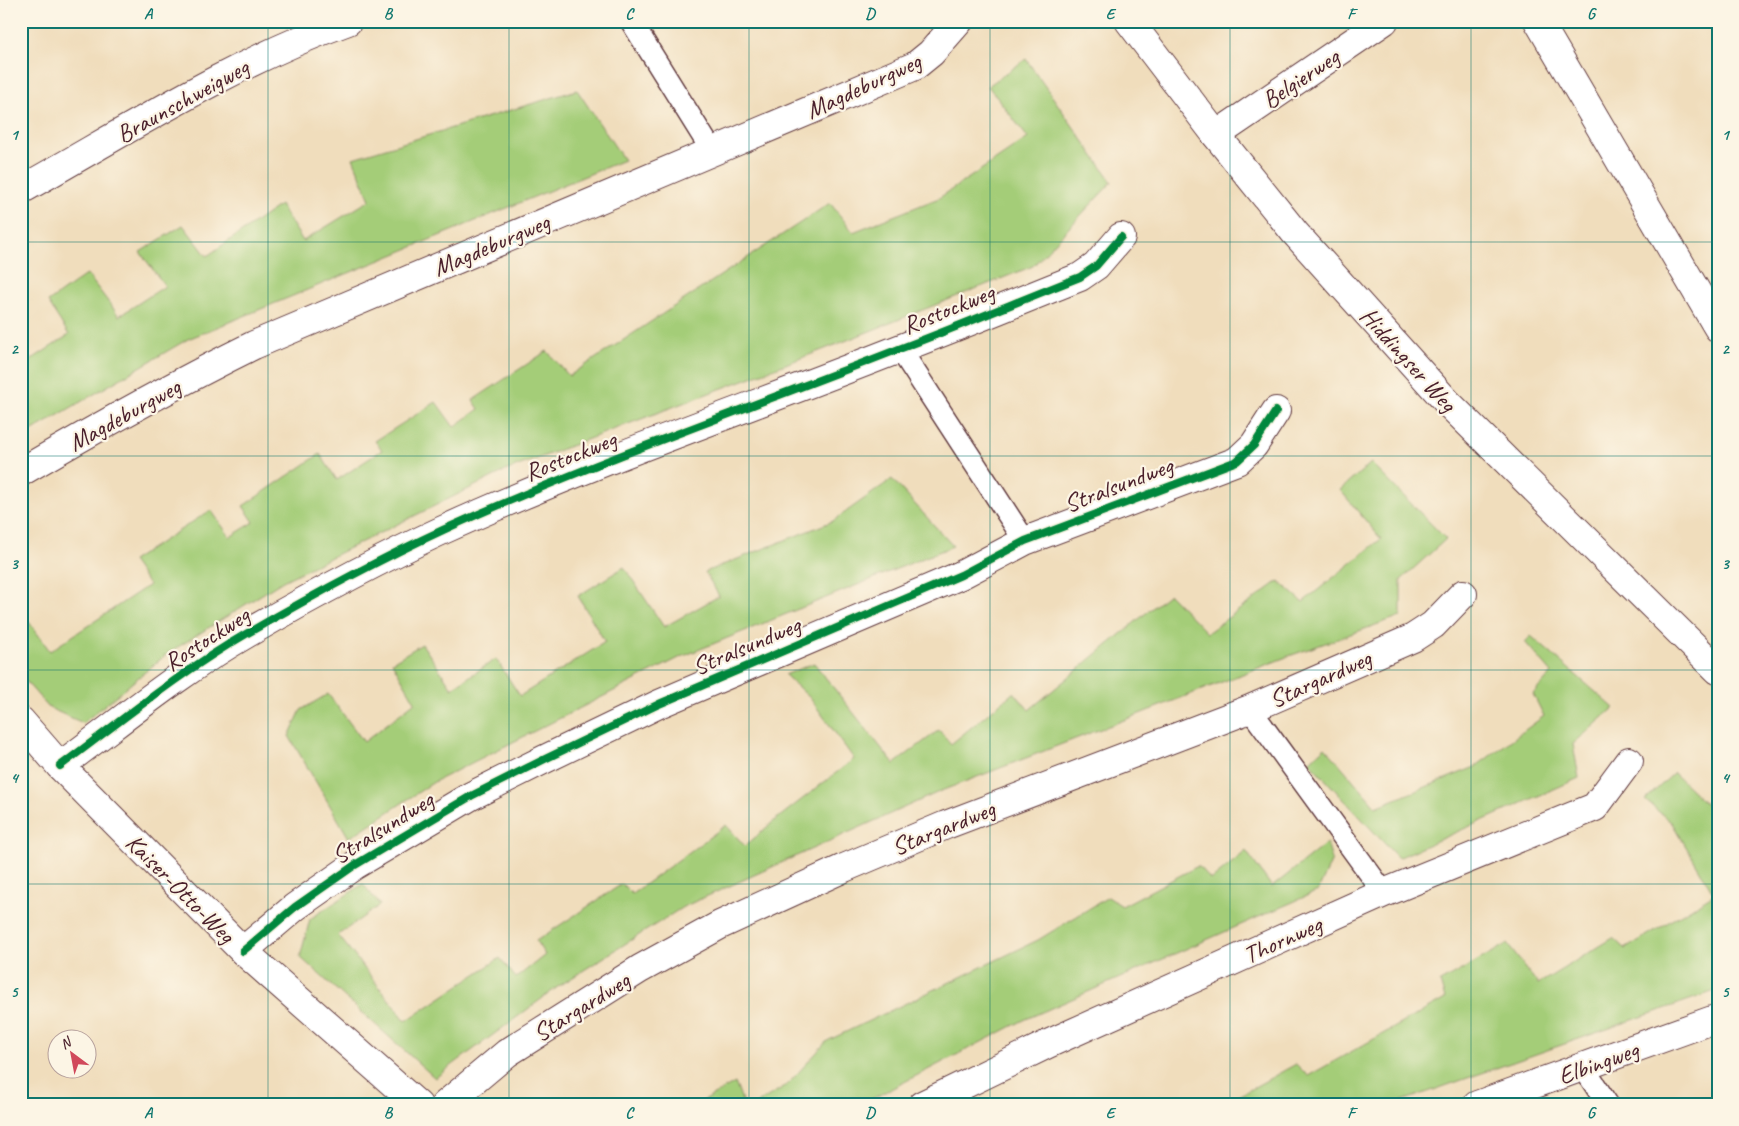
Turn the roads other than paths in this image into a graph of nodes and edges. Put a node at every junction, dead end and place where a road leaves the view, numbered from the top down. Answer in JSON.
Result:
{"nodes":[{"id":1,"x":348,"y":21,"type":"edge"},
{"id":2,"x":631,"y":21,"type":"edge"},
{"id":3,"x":959,"y":21,"type":"edge"},
{"id":4,"x":1129,"y":21,"type":"edge"},
{"id":5,"x":1384,"y":21,"type":"edge"},
{"id":6,"x":1538,"y":21,"type":"edge"},
{"id":7,"x":1216,"y":135,"type":"junction"},
{"id":8,"x":712,"y":151,"type":"junction"},
{"id":9,"x":21,"y":190,"type":"edge"},
{"id":10,"x":1121,"y":237,"type":"dead end"},
{"id":11,"x":1718,"y":328,"type":"edge"},
{"id":12,"x":900,"y":349,"type":"junction"},
{"id":13,"x":1276,"y":411,"type":"dead end"},
{"id":14,"x":21,"y":472,"type":"edge"},
{"id":15,"x":1025,"y":541,"type":"junction"},
{"id":16,"x":1463,"y":594,"type":"dead end"},
{"id":17,"x":1718,"y":670,"type":"edge"},
{"id":18,"x":1250,"y":709,"type":"junction"},
{"id":19,"x":21,"y":721,"type":"edge"},
{"id":20,"x":1628,"y":761,"type":"dead end"},
{"id":21,"x":60,"y":766,"type":"junction"},
{"id":22,"x":1384,"y":893,"type":"junction"},
{"id":23,"x":243,"y":951,"type":"junction"},
{"id":24,"x":1718,"y":1018,"type":"edge"},
{"id":25,"x":1583,"y":1067,"type":"junction"},
{"id":26,"x":418,"y":1105,"type":"edge"},
{"id":27,"x":445,"y":1105,"type":"edge"},
{"id":28,"x":922,"y":1105,"type":"edge"},
{"id":29,"x":1477,"y":1105,"type":"edge"},
{"id":30,"x":1608,"y":1105,"type":"edge"}],
"edges":[{"from":1,"to":9,"type":"street","name":"Braunschweigweg"},
{"from":2,"to":8,"type":"lane"},
{"from":3,"to":8,"type":"street","name":"Magdeburgweg"},
{"from":4,"to":7,"type":"street","name":"Hiddingser Weg"},
{"from":5,"to":7,"type":"street","name":"Belgierweg"},
{"from":6,"to":11,"type":"street"},
{"from":7,"to":17,"type":"street","name":"Hiddingser Weg"},
{"from":8,"to":14,"type":"street","name":"Magdeburgweg"},
{"from":10,"to":12,"type":"street","name":"Rostockweg"},
{"from":12,"to":15,"type":"lane"},
{"from":12,"to":21,"type":"street","name":"Rostockweg"},
{"from":13,"to":15,"type":"street","name":"Stralsundweg"},
{"from":15,"to":23,"type":"street","name":"Stralsundweg"},
{"from":16,"to":18,"type":"street","name":"Stargardweg"},
{"from":18,"to":22,"type":"lane"},
{"from":18,"to":27,"type":"street","name":"Stargardweg"},
{"from":19,"to":21,"type":"street","name":"Kaiser-Otto-Weg"},
{"from":20,"to":22,"type":"street","name":"Thornweg"},
{"from":21,"to":23,"type":"street","name":"Kaiser-Otto-Weg"},
{"from":22,"to":28,"type":"street","name":"Thornweg"},
{"from":23,"to":26,"type":"street","name":"Kaiser-Otto-Weg"},
{"from":24,"to":25,"type":"street","name":"Elbingweg"},
{"from":25,"to":29,"type":"street","name":"Elbingweg"},
{"from":25,"to":30,"type":"lane"}]}
